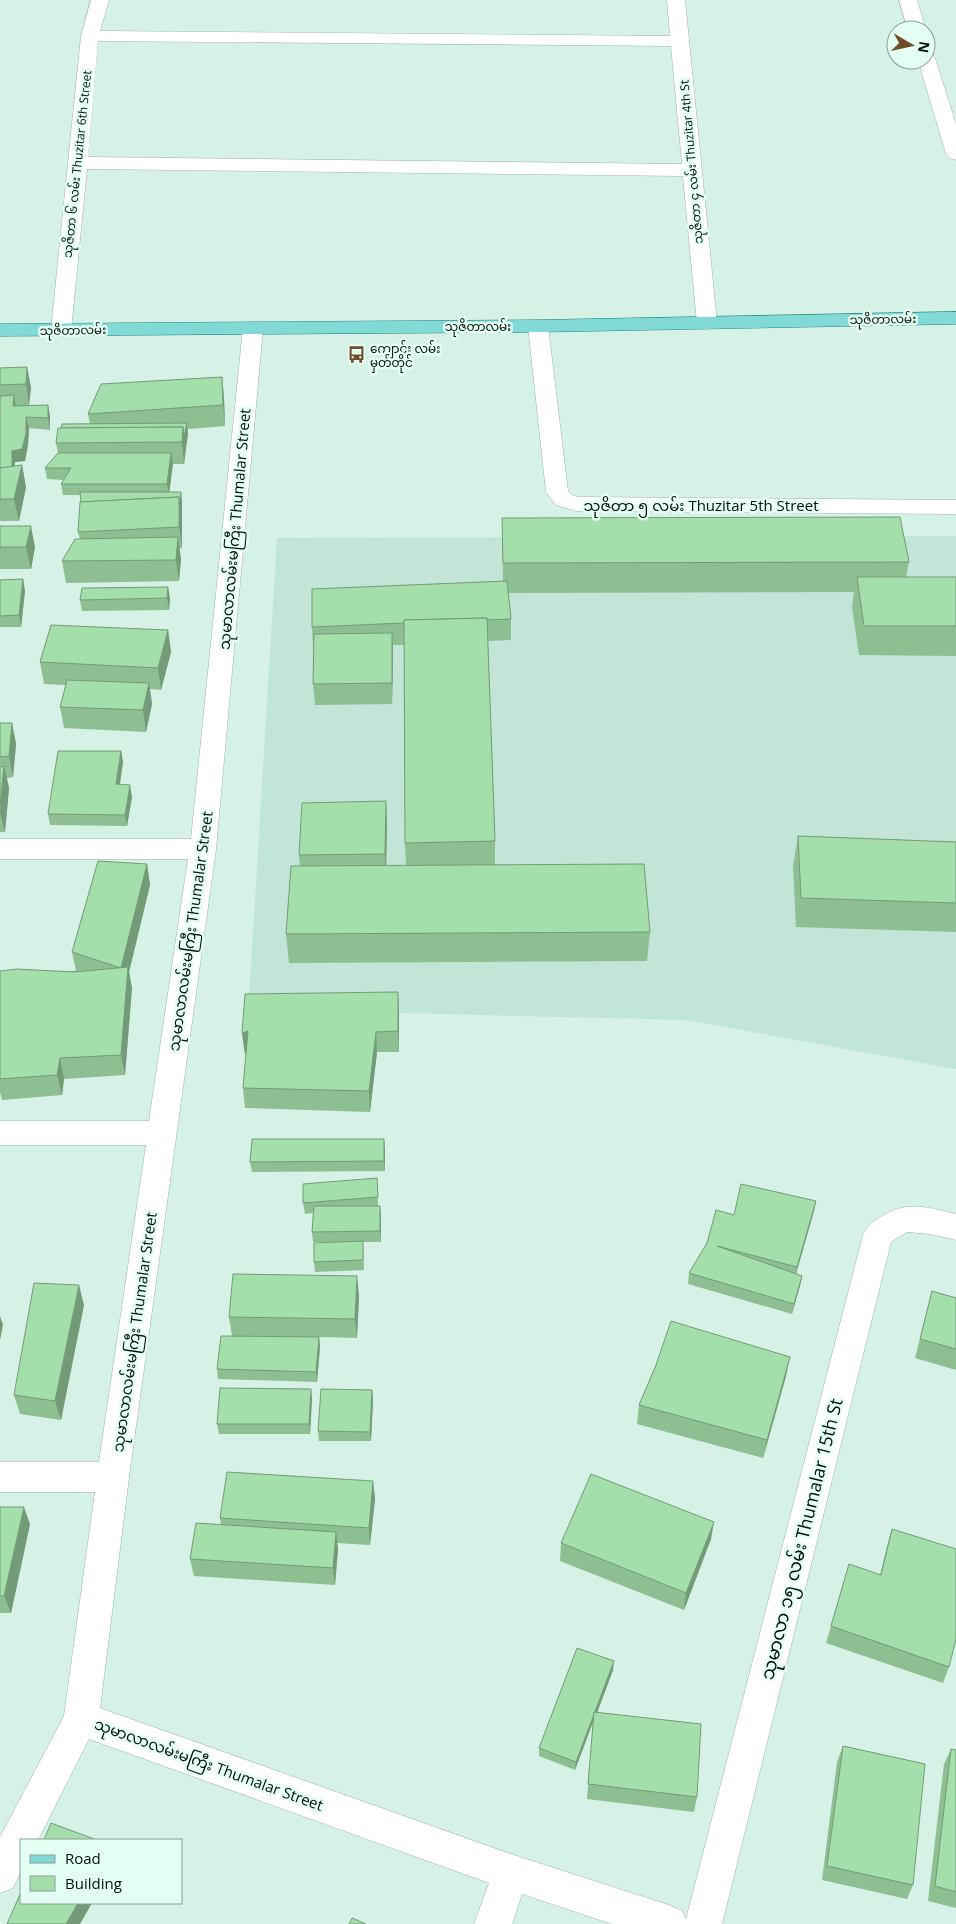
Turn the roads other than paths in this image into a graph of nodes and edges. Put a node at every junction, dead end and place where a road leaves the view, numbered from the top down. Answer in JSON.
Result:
{"nodes":[{"id":1,"x":100,"y":0,"type":"edge"},
{"id":2,"x":676,"y":0,"type":"edge"},
{"id":3,"x":908,"y":0,"type":"edge"},
{"id":4,"x":914,"y":20,"type":"edge"},
{"id":5,"x":90,"y":36,"type":"junction"},
{"id":6,"x":680,"y":41,"type":"junction"},
{"id":7,"x":930,"y":70,"type":"edge"},
{"id":8,"x":956,"y":154,"type":"edge"},
{"id":9,"x":77,"y":163,"type":"junction"},
{"id":10,"x":691,"y":170,"type":"junction"},
{"id":11,"x":956,"y":318,"type":"edge"},
{"id":12,"x":707,"y":323,"type":"junction"},
{"id":13,"x":538,"y":326,"type":"junction"},
{"id":14,"x":253,"y":328,"type":"junction"},
{"id":15,"x":0,"y":330,"type":"edge"},
{"id":16,"x":61,"y":330,"type":"junction"},
{"id":17,"x":956,"y":506,"type":"edge"},
{"id":18,"x":0,"y":849,"type":"edge"},
{"id":19,"x":203,"y":849,"type":"junction"},
{"id":20,"x":0,"y":1132,"type":"edge"},
{"id":21,"x":162,"y":1133,"type":"junction"},
{"id":22,"x":956,"y":1227,"type":"edge"},
{"id":23,"x":0,"y":1477,"type":"edge"},
{"id":24,"x":113,"y":1477,"type":"junction"},
{"id":25,"x":81,"y":1719,"type":"junction"},
{"id":26,"x":511,"y":1872,"type":"junction"},
{"id":27,"x":0,"y":1875,"type":"edge"},
{"id":28,"x":493,"y":1924,"type":"edge"},
{"id":29,"x":669,"y":1924,"type":"edge"},
{"id":30,"x":703,"y":1924,"type":"edge"}],
"edges":[{"from":1,"to":5,"type":"street","name":"သုဇိတာ ၆ လမ်း Thuzitar 6th Street"},
{"from":2,"to":6,"type":"street","name":"သုဇိတာ ၄ လမ်း Thuzitar 4th St"},
{"from":3,"to":4,"type":"street"},
{"from":5,"to":6,"type":"street"},
{"from":5,"to":9,"type":"street","name":"သုဇိတာ ၆ လမ်း Thuzitar 6th Street"},
{"from":6,"to":10,"type":"street","name":"သုဇိတာ ၄ လမ်း Thuzitar 4th St"},
{"from":7,"to":8,"type":"street"},
{"from":9,"to":10,"type":"street"},
{"from":9,"to":16,"type":"street","name":"သုဇိတာ ၆ လမ်း Thuzitar 6th Street"},
{"from":10,"to":12,"type":"street","name":"သုဇိတာ ၄ လမ်း Thuzitar 4th St"},
{"from":11,"to":12,"type":"main road","name":"သုဇိတာလမ်း"},
{"from":12,"to":13,"type":"main road","name":"သုဇိတာလမ်း"},
{"from":13,"to":14,"type":"main road","name":"သုဇိတာလမ်း"},
{"from":13,"to":17,"type":"street","name":"သုဇိတာ ၅ လမ်း Thuzitar 5th Street"},
{"from":14,"to":16,"type":"main road","name":"သုဇိတာလမ်း"},
{"from":14,"to":19,"type":"street","name":"သုမာလာလမ်းမကြီး Thumalar Street"},
{"from":15,"to":16,"type":"main road","name":"သုဇိတာလမ်း"},
{"from":18,"to":19,"type":"street"},
{"from":19,"to":21,"type":"street","name":"သုမာလာလမ်းမကြီး Thumalar Street"},
{"from":20,"to":21,"type":"street"},
{"from":21,"to":24,"type":"street","name":"သုမာလာလမ်းမကြီး Thumalar Street"},
{"from":22,"to":30,"type":"street","name":"သုမာလာ ၁၅ လမ်း Thumalar 15th St"},
{"from":23,"to":24,"type":"street"},
{"from":24,"to":25,"type":"street","name":"သုမာလာလမ်းမကြီး Thumalar Street"},
{"from":25,"to":26,"type":"street","name":"သုမာလာလမ်းမကြီး Thumalar Street"},
{"from":25,"to":27,"type":"street"},
{"from":26,"to":28,"type":"street"},
{"from":26,"to":29,"type":"street","name":"သုမာလာလမ်းမကြီး Thumalar Street"}]}
